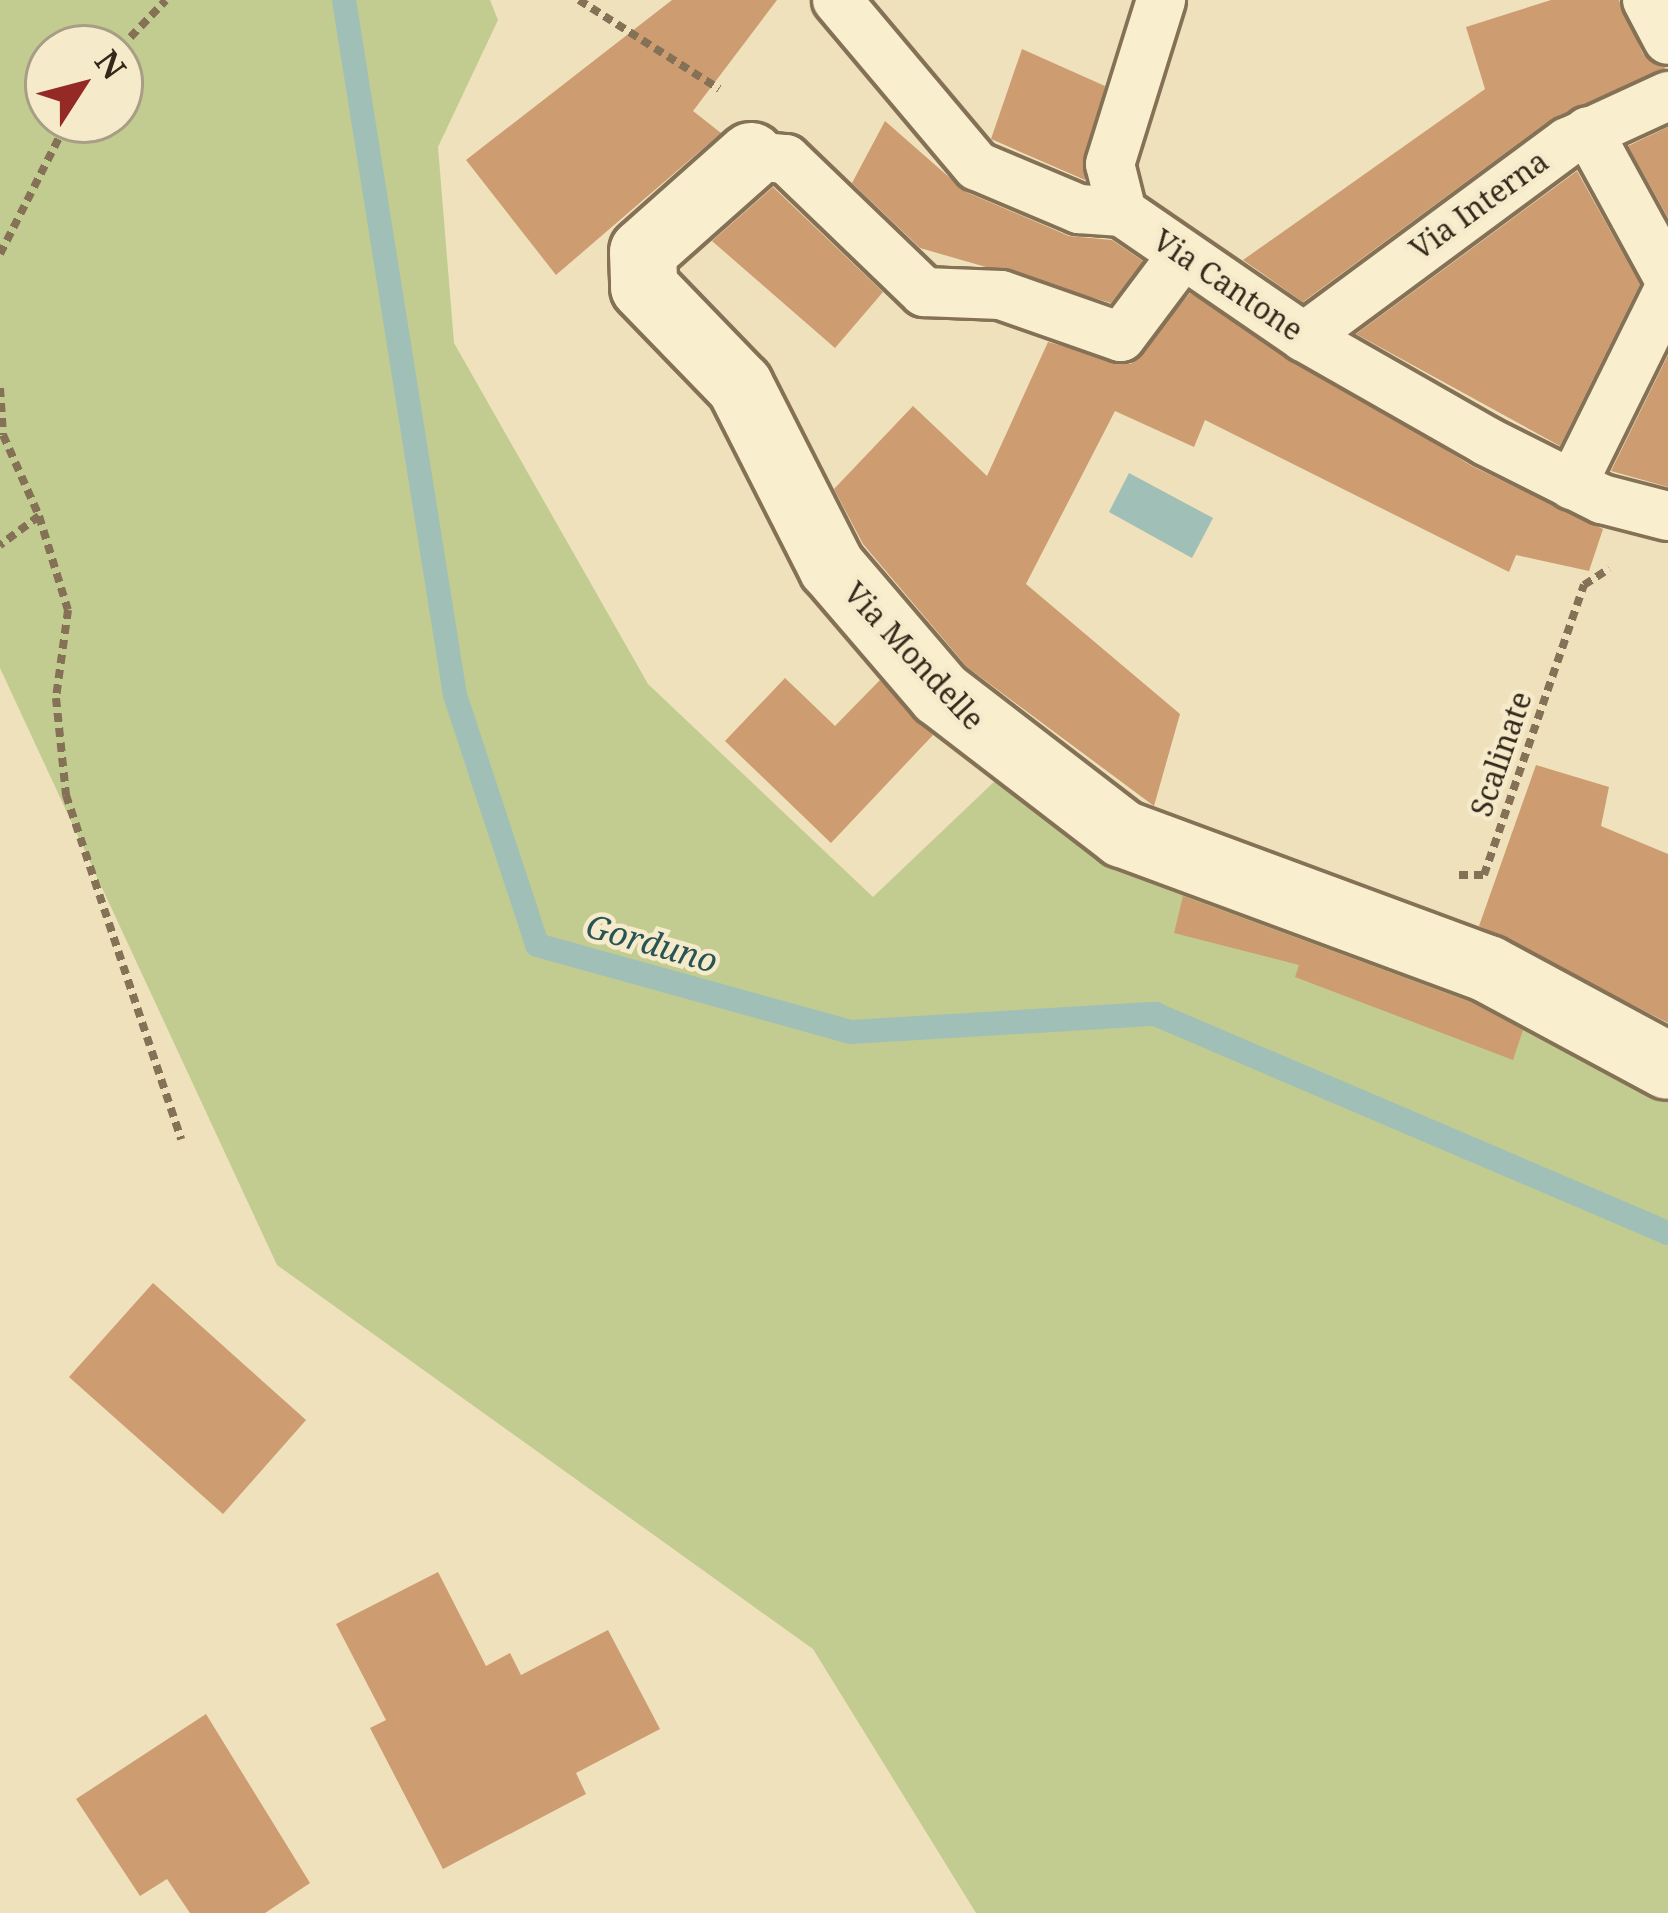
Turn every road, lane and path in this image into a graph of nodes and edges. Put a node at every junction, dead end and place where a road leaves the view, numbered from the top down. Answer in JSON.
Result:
{"nodes":[{"id":1,"x":166,"y":0,"type":"edge"},
{"id":2,"x":579,"y":0,"type":"edge"},
{"id":3,"x":837,"y":0,"type":"edge"},
{"id":4,"x":1161,"y":0,"type":"edge"},
{"id":5,"x":1647,"y":0,"type":"edge"},
{"id":6,"x":142,"y":24,"type":"edge"},
{"id":7,"x":1668,"y":40,"type":"edge"},
{"id":8,"x":1668,"y":96,"type":"edge"},
{"id":9,"x":1588,"y":131,"type":"junction"},
{"id":10,"x":56,"y":144,"type":"edge"},
{"id":11,"x":768,"y":157,"type":"junction"},
{"id":12,"x":1123,"y":212,"type":"junction"},
{"id":13,"x":0,"y":254,"type":"edge"},
{"id":14,"x":1181,"y":256,"type":"junction"},
{"id":15,"x":1668,"y":277,"type":"edge"},
{"id":16,"x":1668,"y":291,"type":"edge"},
{"id":17,"x":1304,"y":338,"type":"junction"},
{"id":18,"x":0,"y":388,"type":"edge"},
{"id":19,"x":3,"y":439,"type":"edge"},
{"id":20,"x":1572,"y":485,"type":"junction"},
{"id":21,"x":39,"y":516,"type":"junction"},
{"id":22,"x":1668,"y":516,"type":"edge"},
{"id":23,"x":0,"y":545,"type":"edge"},
{"id":24,"x":1626,"y":563,"type":"dead end"},
{"id":25,"x":1439,"y":876,"type":"dead end"},
{"id":26,"x":1668,"y":1066,"type":"edge"},
{"id":27,"x":181,"y":1139,"type":"dead end"}],
"edges":[{"from":1,"to":6,"type":"path"},
{"from":2,"to":11,"type":"path"},
{"from":3,"to":12,"type":"lane","name":"Via Cantone"},
{"from":4,"to":12,"type":"lane"},
{"from":5,"to":7,"type":"lane"},
{"from":8,"to":9,"type":"lane","name":"Via Interna"},
{"from":9,"to":15,"type":"lane"},
{"from":9,"to":17,"type":"lane","name":"Via Interna"},
{"from":10,"to":13,"type":"path"},
{"from":11,"to":14,"type":"lane"},
{"from":11,"to":26,"type":"street","name":"Via Mondelle"},
{"from":12,"to":14,"type":"lane","name":"Via Cantone"},
{"from":14,"to":17,"type":"lane","name":"Via Cantone"},
{"from":16,"to":20,"type":"lane"},
{"from":17,"to":20,"type":"lane","name":"Via Cantone"},
{"from":18,"to":19,"type":"path"},
{"from":19,"to":21,"type":"path"},
{"from":20,"to":22,"type":"lane","name":"Via Cantone"},
{"from":21,"to":23,"type":"path"},
{"from":21,"to":27,"type":"path"},
{"from":24,"to":25,"type":"path","name":"Scalinate"}]}
